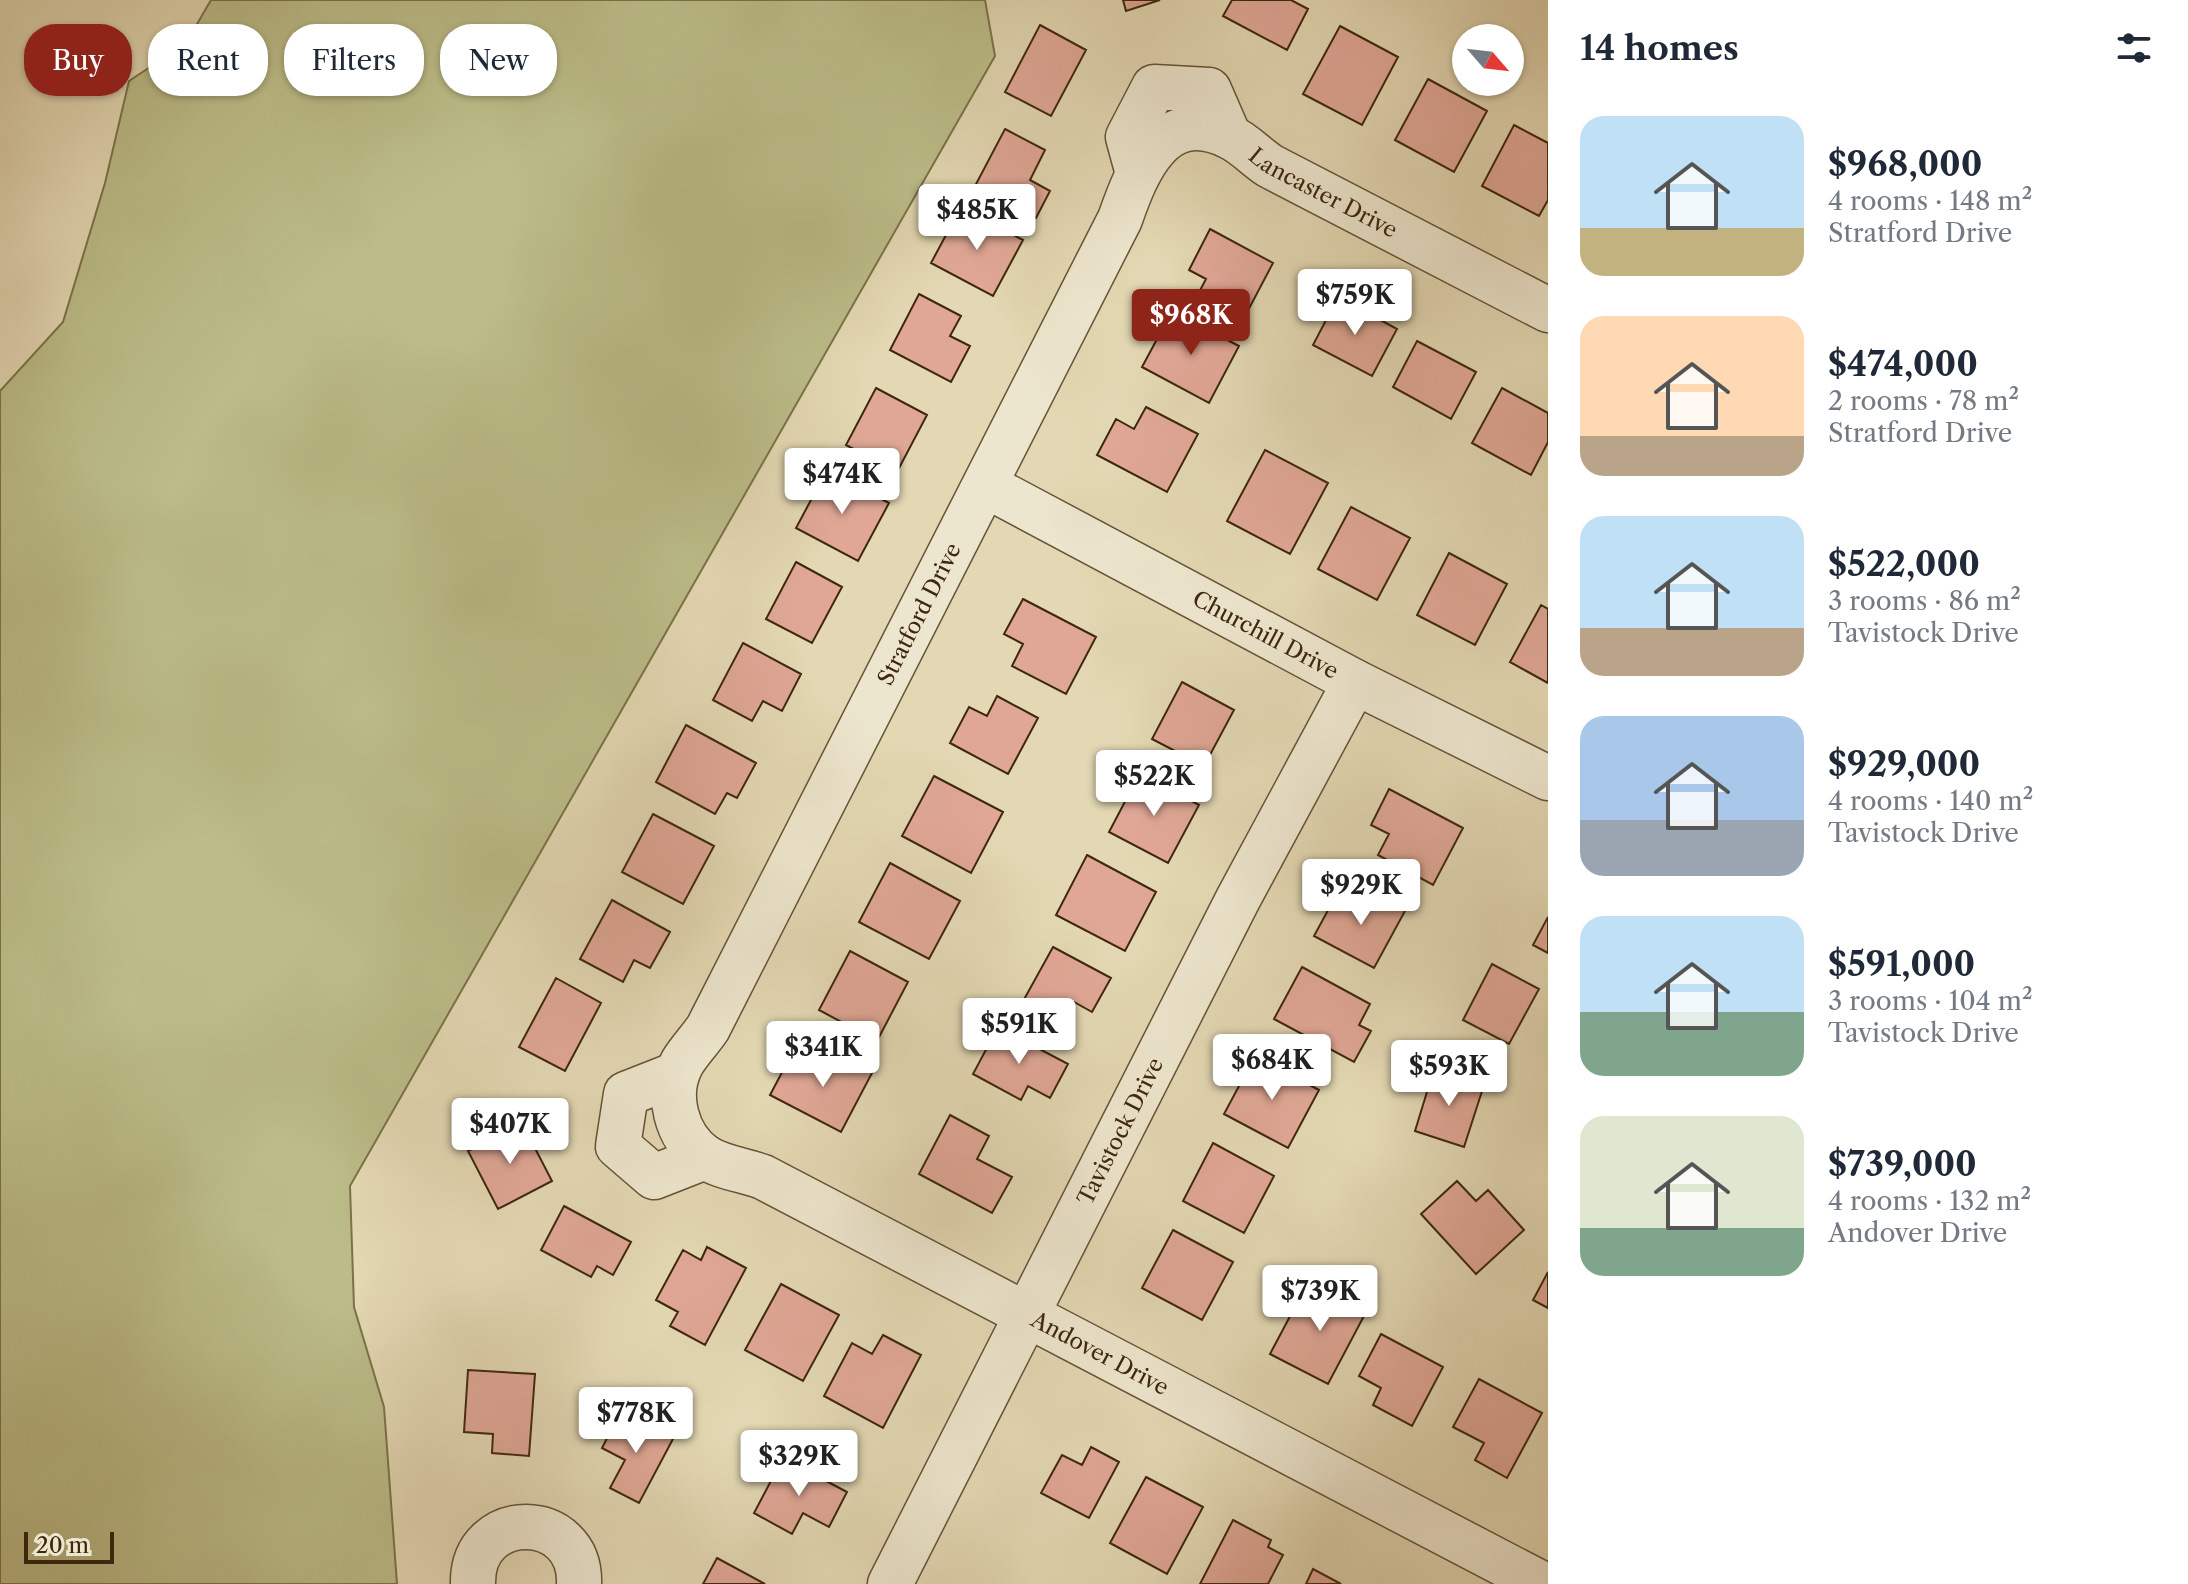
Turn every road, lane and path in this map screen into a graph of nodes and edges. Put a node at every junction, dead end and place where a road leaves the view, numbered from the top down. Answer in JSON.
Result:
{"nodes":[{"id":1,"x":1182,"y":132,"type":"joint"},
{"id":2,"x":1229,"y":136,"type":"junction"},
{"id":3,"x":1137,"y":170,"type":"junction"},
{"id":4,"x":1548,"y":310,"type":"edge"},
{"id":5,"x":985,"y":485,"type":"junction"},
{"id":6,"x":1355,"y":682,"type":"junction"},
{"id":7,"x":1548,"y":778,"type":"edge"},
{"id":8,"x":676,"y":1092,"type":"junction"},
{"id":9,"x":705,"y":1157,"type":"junction"},
{"id":10,"x":1025,"y":1314,"type":"junction"},
{"id":11,"x":473,"y":1584,"type":"edge"},
{"id":12,"x":579,"y":1584,"type":"edge"},
{"id":13,"x":890,"y":1584,"type":"edge"},
{"id":14,"x":1542,"y":1584,"type":"edge"}],
"edges":[{"from":1,"to":2,"type":"street","name":"Lancaster Drive"},
{"from":1,"to":3,"type":"street","name":"Stratford Drive"},
{"from":2,"to":3,"type":"street"},
{"from":2,"to":4,"type":"street","name":"Lancaster Drive"},
{"from":3,"to":5,"type":"street","name":"Stratford Drive"},
{"from":5,"to":6,"type":"street","name":"Churchill Drive"},
{"from":5,"to":8,"type":"street","name":"Stratford Drive"},
{"from":6,"to":7,"type":"street","name":"Churchill Drive"},
{"from":6,"to":10,"type":"street","name":"Tavistock Drive"},
{"from":8,"to":9,"type":"street"},
{"from":8,"to":9,"type":"street"},
{"from":9,"to":10,"type":"street","name":"Andover Drive"},
{"from":10,"to":13,"type":"street","name":"Tavistock Drive"},
{"from":10,"to":14,"type":"street","name":"Andover Drive"},
{"from":11,"to":12,"type":"street"}]}
